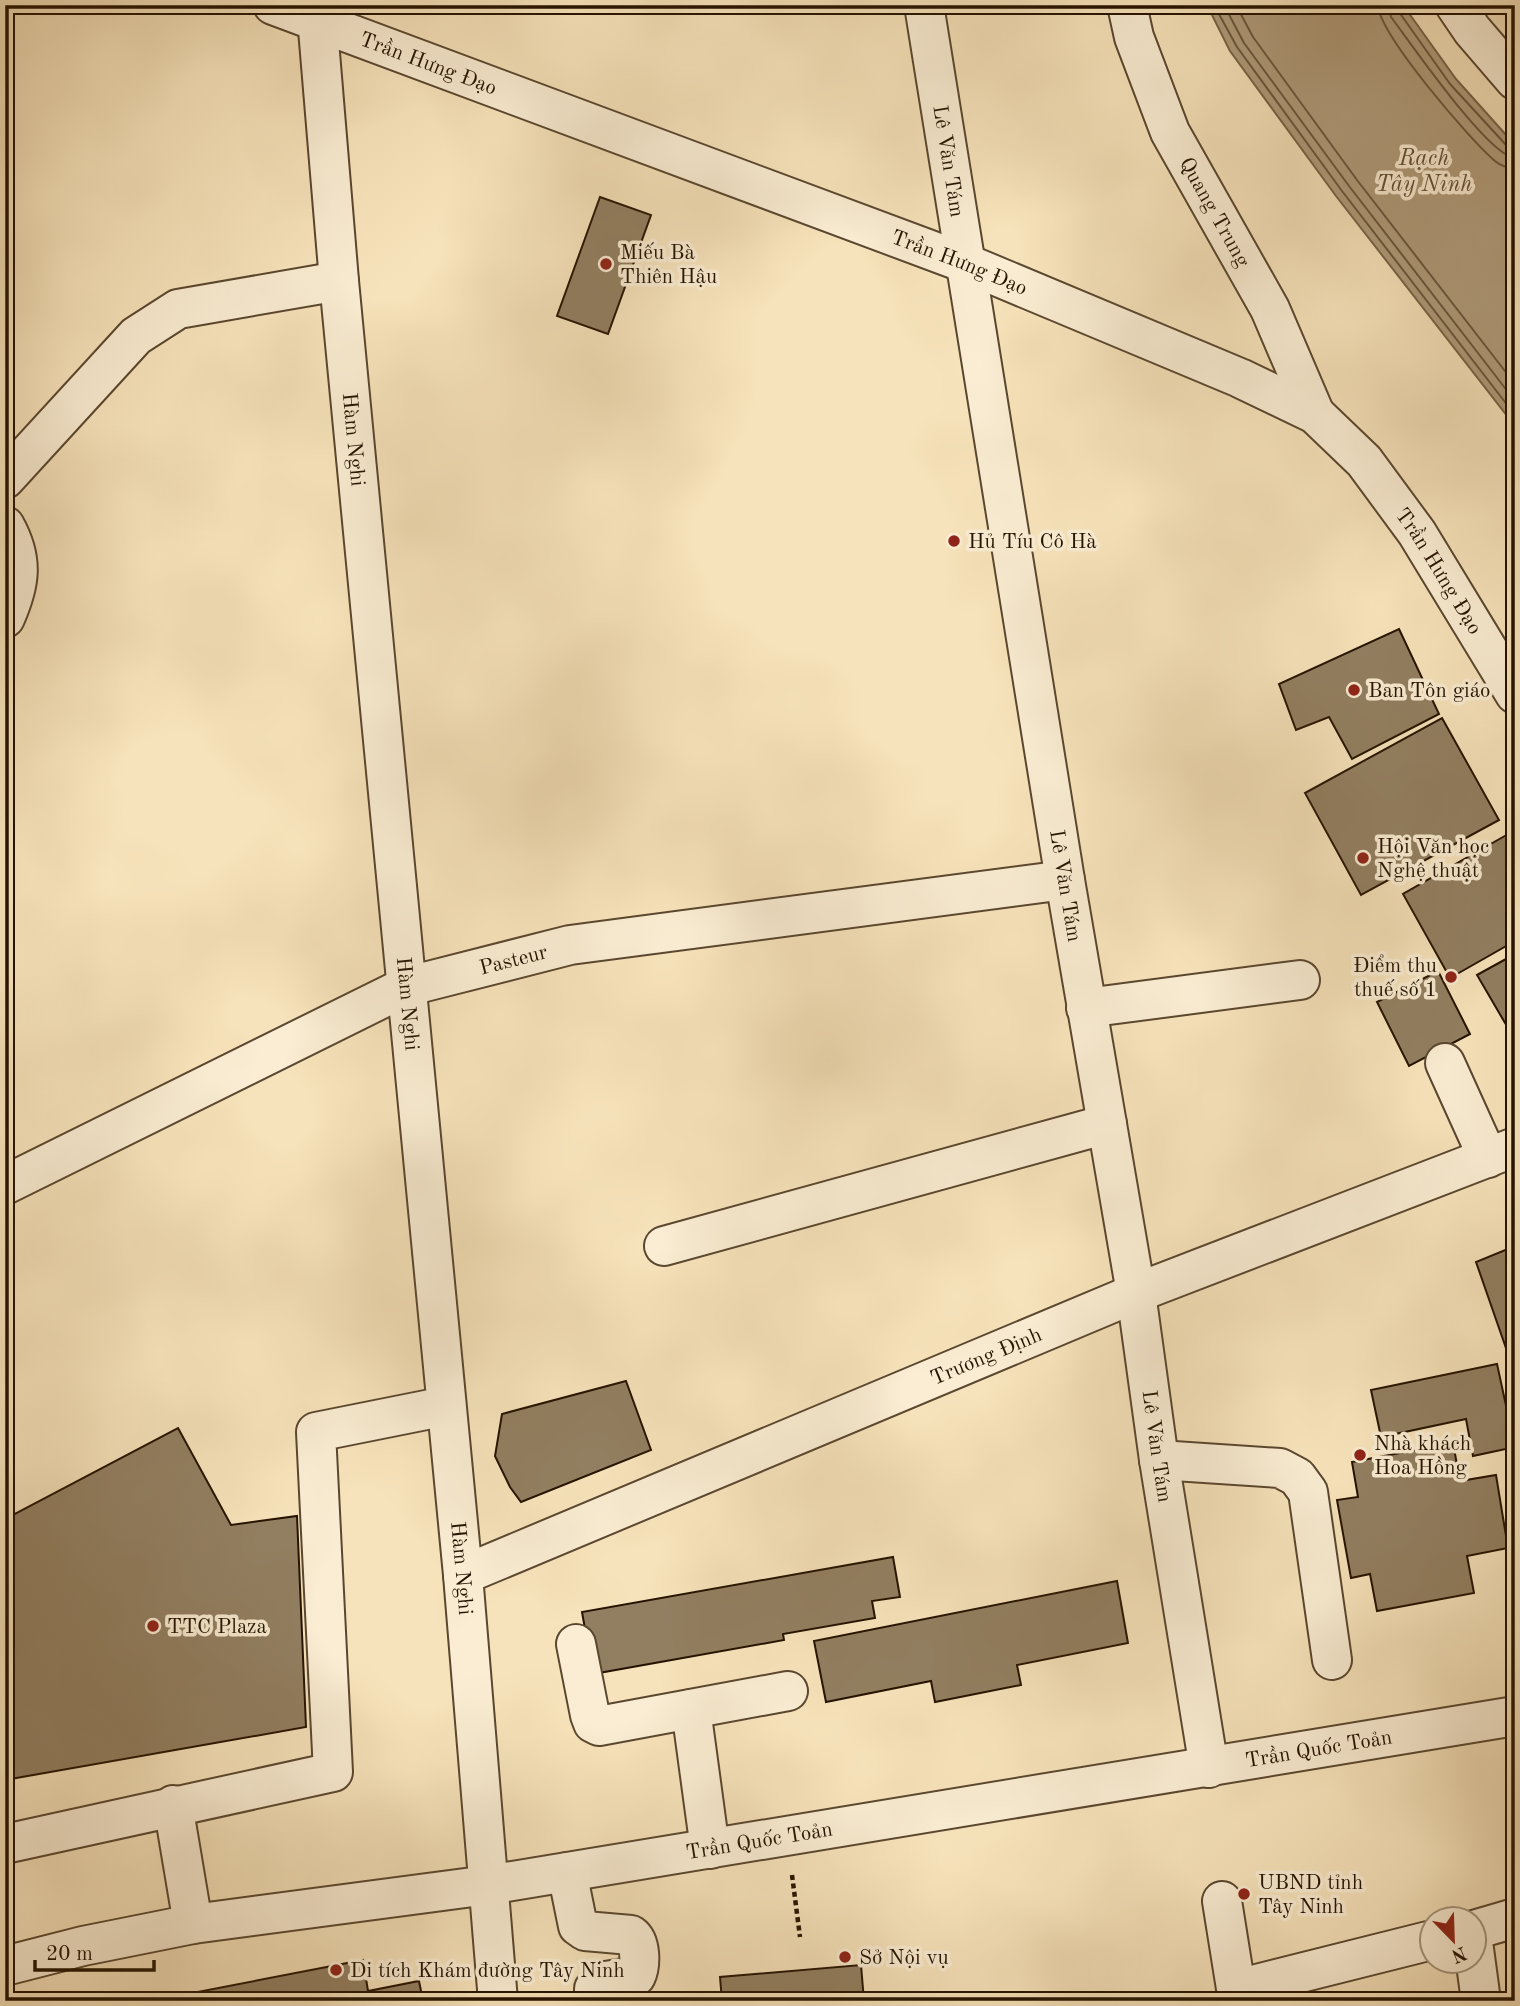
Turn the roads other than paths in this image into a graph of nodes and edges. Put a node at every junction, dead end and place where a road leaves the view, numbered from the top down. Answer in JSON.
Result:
{"nodes":[{"id":1,"x":273,"y":5,"type":"edge"},
{"id":2,"x":924,"y":5,"type":"edge"},
{"id":3,"x":1127,"y":5,"type":"edge"},
{"id":4,"x":1455,"y":5,"type":"edge"},
{"id":5,"x":317,"y":14,"type":"edge"},
{"id":6,"x":1515,"y":80,"type":"edge"},
{"id":7,"x":965,"y":263,"type":"junction"},
{"id":8,"x":339,"y":281,"type":"junction"},
{"id":9,"x":1315,"y":414,"type":"junction"},
{"id":10,"x":5,"y":479,"type":"edge"},
{"id":11,"x":5,"y":526,"type":"edge"},
{"id":12,"x":5,"y":618,"type":"edge"},
{"id":13,"x":1515,"y":694,"type":"edge"},
{"id":14,"x":1065,"y":880,"type":"junction"},
{"id":15,"x":1300,"y":980,"type":"dead end"},
{"id":16,"x":405,"y":988,"type":"junction"},
{"id":17,"x":1086,"y":1008,"type":"junction"},
{"id":18,"x":1444,"y":1063,"type":"dead end"},
{"id":19,"x":1107,"y":1124,"type":"junction"},
{"id":20,"x":1506,"y":1157,"type":"edge"},
{"id":21,"x":5,"y":1185,"type":"edge"},
{"id":22,"x":664,"y":1246,"type":"dead end"},
{"id":23,"x":1136,"y":1293,"type":"junction"},
{"id":24,"x":446,"y":1406,"type":"junction"},
{"id":25,"x":1159,"y":1460,"type":"junction"},
{"id":26,"x":463,"y":1575,"type":"junction"},
{"id":27,"x":576,"y":1644,"type":"dead end"},
{"id":28,"x":1332,"y":1660,"type":"dead end"},
{"id":29,"x":789,"y":1691,"type":"dead end"},
{"id":30,"x":691,"y":1709,"type":"junction"},
{"id":31,"x":1515,"y":1716,"type":"edge"},
{"id":32,"x":1209,"y":1768,"type":"junction"},
{"id":33,"x":173,"y":1805,"type":"junction"},
{"id":34,"x":5,"y":1844,"type":"edge"},
{"id":35,"x":710,"y":1849,"type":"junction"},
{"id":36,"x":567,"y":1872,"type":"junction"},
{"id":37,"x":488,"y":1885,"type":"junction"},
{"id":38,"x":1222,"y":1901,"type":"dead end"},
{"id":39,"x":1515,"y":1918,"type":"edge"},
{"id":40,"x":192,"y":1924,"type":"junction"},
{"id":41,"x":1488,"y":1926,"type":"edge"},
{"id":42,"x":1418,"y":1944,"type":"edge"},
{"id":43,"x":5,"y":1966,"type":"edge"},
{"id":44,"x":1478,"y":1974,"type":"edge"},
{"id":45,"x":1237,"y":1995,"type":"edge"},
{"id":46,"x":498,"y":2001,"type":"edge"},
{"id":47,"x":594,"y":2001,"type":"edge"},
{"id":48,"x":1481,"y":2001,"type":"edge"}],
"edges":[{"from":1,"to":5,"type":"street","name":"Trần Hưng Đạo"},
{"from":2,"to":7,"type":"street","name":"Lê Văn Tám"},
{"from":3,"to":9,"type":"street","name":"Quang Trung"},
{"from":4,"to":6,"type":"street"},
{"from":5,"to":7,"type":"street","name":"Trần Hưng Đạo"},
{"from":5,"to":8,"type":"street","name":"Hàm Nghi"},
{"from":7,"to":9,"type":"street","name":"Trần Hưng Đạo"},
{"from":7,"to":14,"type":"street","name":"Lê Văn Tám"},
{"from":8,"to":10,"type":"street"},
{"from":8,"to":16,"type":"street","name":"Hàm Nghi"},
{"from":9,"to":13,"type":"street","name":"Trần Hưng Đạo"},
{"from":11,"to":12,"type":"street"},
{"from":14,"to":16,"type":"street","name":"Pasteur"},
{"from":14,"to":17,"type":"street","name":"Lê Văn Tám"},
{"from":15,"to":17,"type":"street"},
{"from":16,"to":21,"type":"street","name":"Pasteur"},
{"from":16,"to":24,"type":"street","name":"Hàm Nghi"},
{"from":17,"to":19,"type":"street","name":"Lê Văn Tám"},
{"from":18,"to":20,"type":"street"},
{"from":19,"to":22,"type":"street"},
{"from":19,"to":23,"type":"street","name":"Lê Văn Tám"},
{"from":20,"to":23,"type":"street","name":"Trương Định"},
{"from":23,"to":25,"type":"street","name":"Lê Văn Tám"},
{"from":23,"to":26,"type":"street","name":"Trương Định"},
{"from":24,"to":26,"type":"street","name":"Hàm Nghi"},
{"from":24,"to":33,"type":"street"},
{"from":25,"to":28,"type":"street"},
{"from":25,"to":32,"type":"street","name":"Lê Văn Tám"},
{"from":26,"to":37,"type":"street","name":"Hàm Nghi"},
{"from":27,"to":30,"type":"street"},
{"from":29,"to":30,"type":"street"},
{"from":30,"to":35,"type":"street"},
{"from":31,"to":32,"type":"street","name":"Trần Quốc Toản"},
{"from":32,"to":35,"type":"street","name":"Trần Quốc Toản"},
{"from":33,"to":34,"type":"street"},
{"from":33,"to":40,"type":"street"},
{"from":35,"to":36,"type":"street","name":"Trần Quốc Toản"},
{"from":36,"to":37,"type":"street","name":"Trần Quốc Toản"},
{"from":36,"to":47,"type":"street"},
{"from":37,"to":40,"type":"street","name":"Trần Quốc Toản"},
{"from":37,"to":46,"type":"street","name":"Hàm Nghi"},
{"from":38,"to":45,"type":"street"},
{"from":39,"to":41,"type":"street"},
{"from":40,"to":43,"type":"street","name":"Trần Quốc Toản"},
{"from":42,"to":45,"type":"street"},
{"from":44,"to":48,"type":"street"}]}
